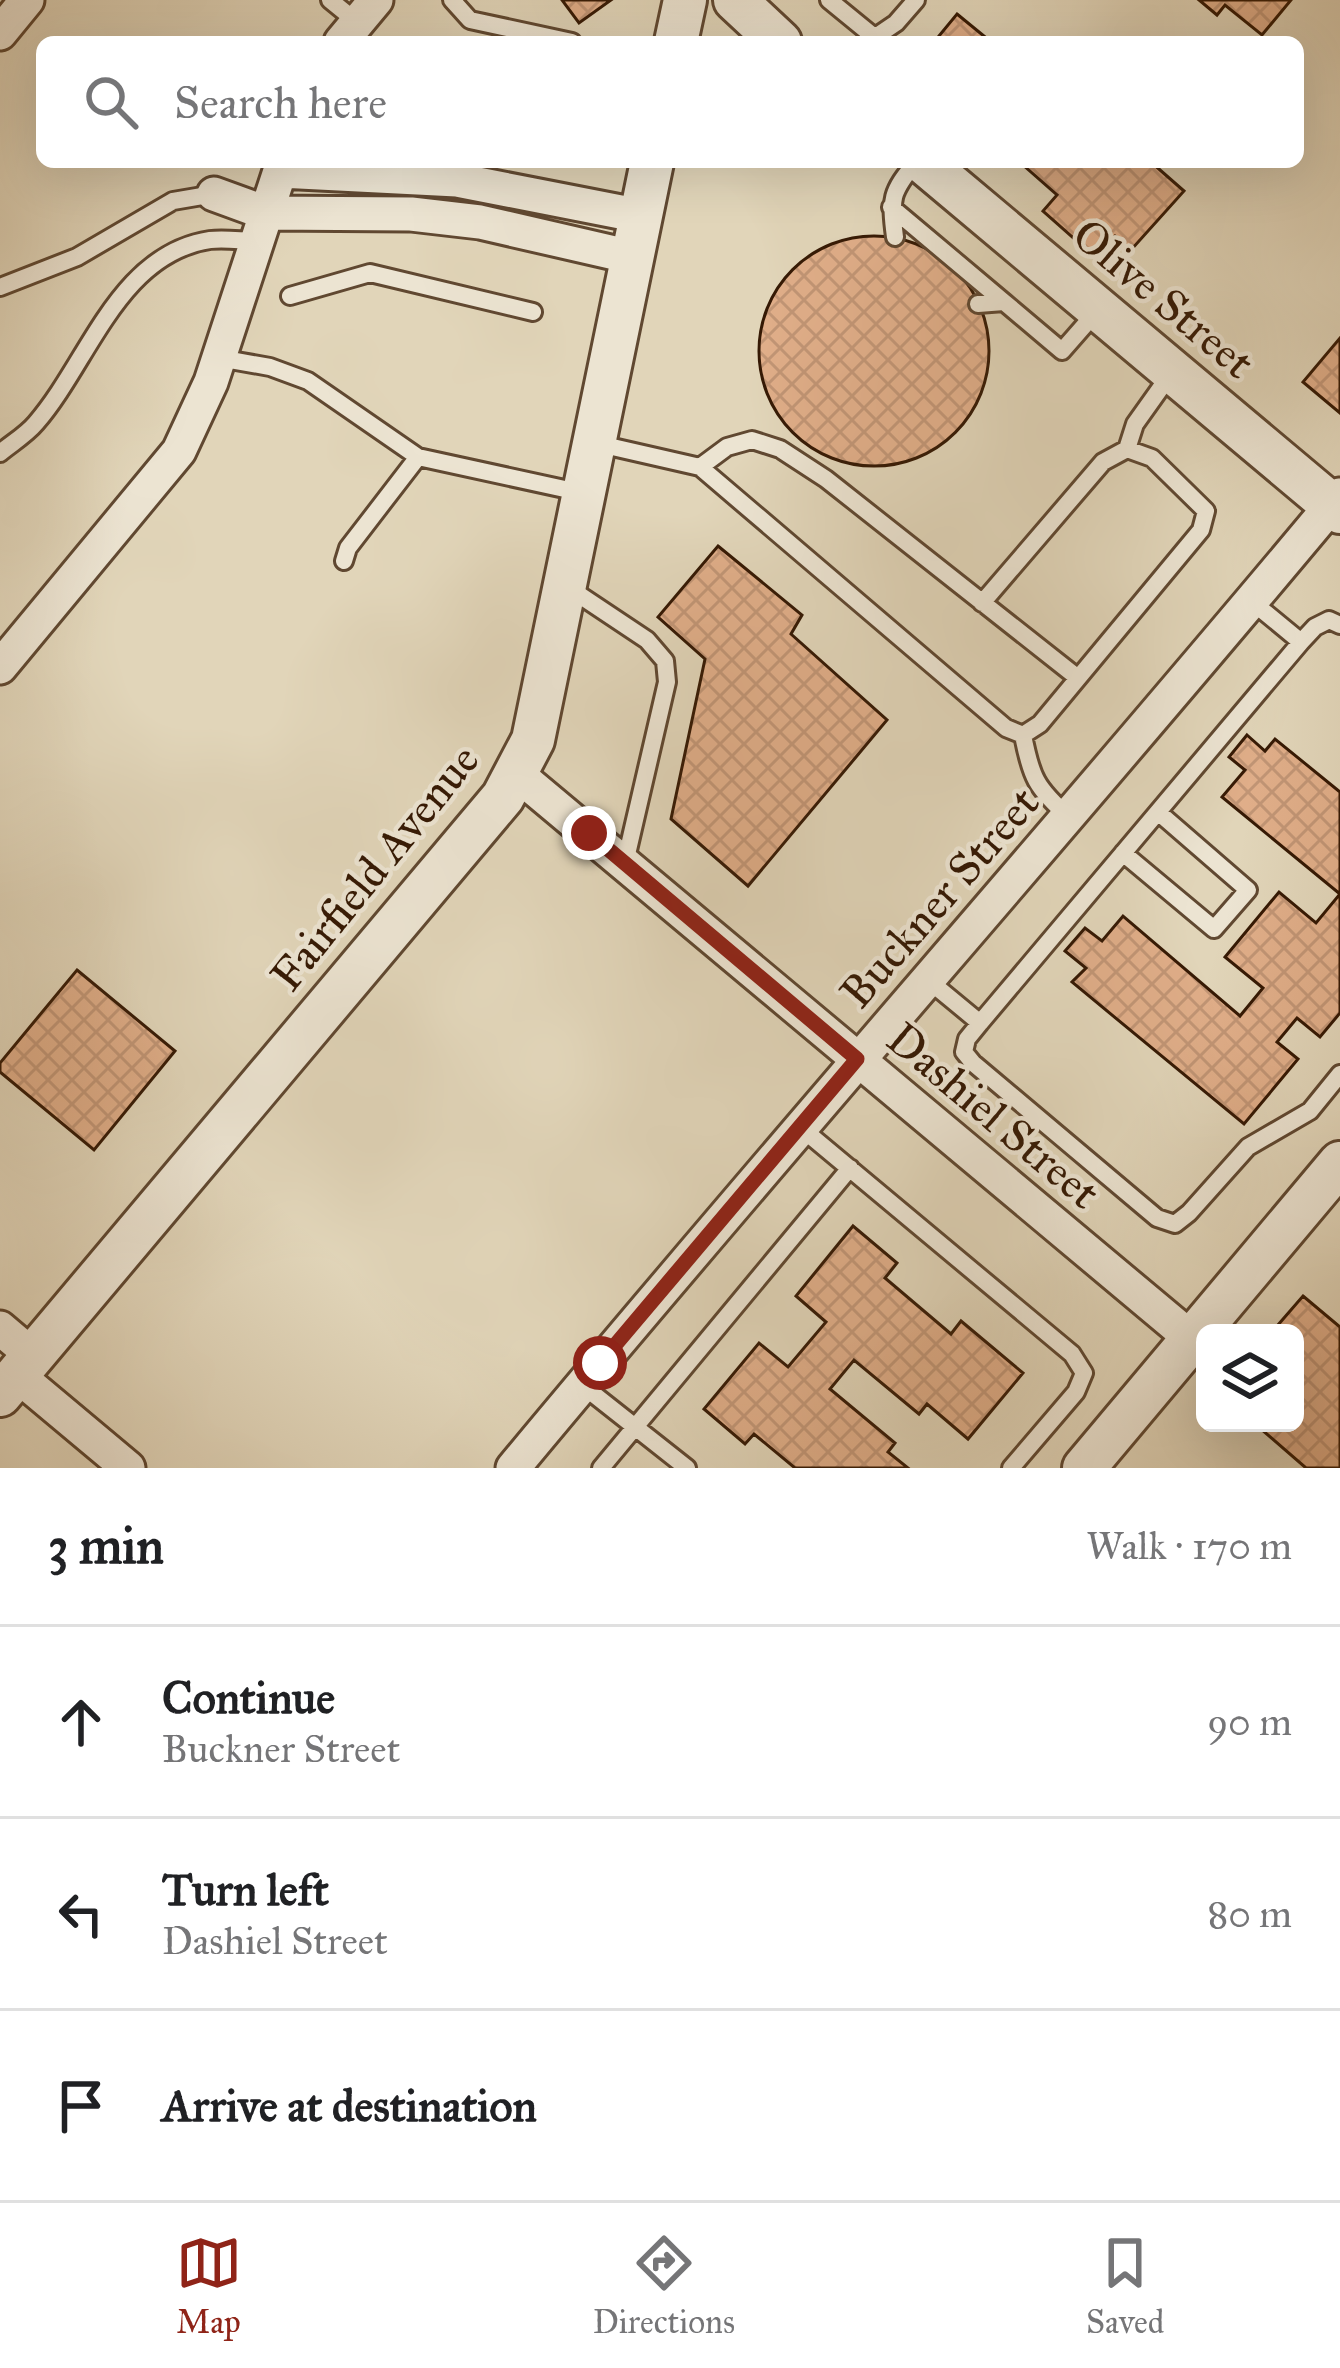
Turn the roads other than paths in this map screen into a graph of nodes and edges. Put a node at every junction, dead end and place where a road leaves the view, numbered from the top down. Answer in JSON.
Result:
{"nodes":[{"id":1,"x":27,"y":0,"type":"edge"},
{"id":2,"x":330,"y":0,"type":"edge"},
{"id":3,"x":452,"y":0,"type":"edge"},
{"id":4,"x":685,"y":0,"type":"edge"},
{"id":5,"x":735,"y":0,"type":"edge"},
{"id":6,"x":829,"y":0,"type":"edge"},
{"id":7,"x":916,"y":0,"type":"edge"},
{"id":8,"x":849,"y":7,"type":"edge"},
{"id":9,"x":358,"y":22,"type":"edge"},
{"id":10,"x":0,"y":32,"type":"edge"},
{"id":11,"x":544,"y":36,"type":"edge"},
{"id":12,"x":677,"y":36,"type":"edge"},
{"id":13,"x":774,"y":36,"type":"edge"},
{"id":14,"x":869,"y":36,"type":"edge"},
{"id":15,"x":876,"y":36,"type":"edge"},
{"id":16,"x":281,"y":168,"type":"edge"},
{"id":17,"x":307,"y":168,"type":"edge"},
{"id":18,"x":651,"y":168,"type":"edge"},
{"id":19,"x":913,"y":168,"type":"edge"},
{"id":20,"x":926,"y":168,"type":"edge"},
{"id":21,"x":214,"y":194,"type":"joint"},
{"id":22,"x":891,"y":207,"type":"junction"},
{"id":23,"x":261,"y":227,"type":"junction"},
{"id":24,"x":636,"y":237,"type":"junction"},
{"id":25,"x":895,"y":237,"type":"dead end"},
{"id":26,"x":0,"y":287,"type":"edge"},
{"id":27,"x":290,"y":296,"type":"dead end"},
{"id":28,"x":1004,"y":302,"type":"junction"},
{"id":29,"x":978,"y":304,"type":"dead end"},
{"id":30,"x":1099,"y":309,"type":"junction"},
{"id":31,"x":533,"y":312,"type":"dead end"},
{"id":32,"x":219,"y":358,"type":"junction"},
{"id":33,"x":1173,"y":372,"type":"junction"},
{"id":34,"x":594,"y":443,"type":"junction"},
{"id":35,"x":1127,"y":449,"type":"junction"},
{"id":36,"x":0,"y":453,"type":"edge"},
{"id":37,"x":418,"y":457,"type":"junction"},
{"id":38,"x":700,"y":467,"type":"junction"},
{"id":39,"x":584,"y":493,"type":"junction"},
{"id":40,"x":1337,"y":504,"type":"edge"},
{"id":41,"x":344,"y":561,"type":"dead end"},
{"id":42,"x":565,"y":585,"type":"junction"},
{"id":43,"x":1250,"y":600,"type":"junction"},
{"id":44,"x":982,"y":603,"type":"junction"},
{"id":45,"x":1340,"y":625,"type":"edge"},
{"id":46,"x":1301,"y":642,"type":"junction"},
{"id":47,"x":0,"y":667,"type":"edge"},
{"id":48,"x":1078,"y":678,"type":"junction"},
{"id":49,"x":1023,"y":735,"type":"junction"},
{"id":50,"x":518,"y":774,"type":"junction"},
{"id":51,"x":1157,"y":812,"type":"junction"},
{"id":52,"x":1069,"y":817,"type":"junction"},
{"id":53,"x":1123,"y":853,"type":"junction"},
{"id":54,"x":625,"y":863,"type":"junction"},
{"id":55,"x":928,"y":980,"type":"junction"},
{"id":56,"x":980,"y":1023,"type":"junction"},
{"id":57,"x":857,"y":1059,"type":"junction"},
{"id":58,"x":1340,"y":1075,"type":"edge"},
{"id":59,"x":800,"y":1127,"type":"junction"},
{"id":60,"x":1340,"y":1163,"type":"edge"},
{"id":61,"x":850,"y":1168,"type":"junction"},
{"id":62,"x":0,"y":1328,"type":"edge"},
{"id":63,"x":1192,"y":1339,"type":"junction"},
{"id":64,"x":11,"y":1381,"type":"edge"},
{"id":65,"x":582,"y":1384,"type":"junction"},
{"id":66,"x":635,"y":1426,"type":"junction"},
{"id":67,"x":128,"y":1468,"type":"edge"},
{"id":68,"x":513,"y":1468,"type":"edge"},
{"id":69,"x":601,"y":1468,"type":"edge"},
{"id":70,"x":687,"y":1468,"type":"edge"},
{"id":71,"x":1011,"y":1468,"type":"edge"},
{"id":72,"x":1084,"y":1468,"type":"edge"}],
"edges":[{"from":1,"to":10,"type":"street"},
{"from":2,"to":9,"type":"lane"},
{"from":3,"to":11,"type":"lane"},
{"from":4,"to":12,"type":"street"},
{"from":5,"to":13,"type":"street"},
{"from":6,"to":8,"type":"lane"},
{"from":7,"to":15,"type":"lane"},
{"from":8,"to":14,"type":"lane"},
{"from":16,"to":23,"type":"street"},
{"from":17,"to":24,"type":"street"},
{"from":18,"to":24,"type":"street","name":"Fairfield Avenue"},
{"from":19,"to":22,"type":"lane"},
{"from":20,"to":30,"type":"street","name":"Olive Street"},
{"from":21,"to":23,"type":"street"},
{"from":21,"to":26,"type":"lane"},
{"from":22,"to":25,"type":"lane"},
{"from":22,"to":28,"type":"lane"},
{"from":23,"to":24,"type":"street"},
{"from":23,"to":32,"type":"street"},
{"from":23,"to":36,"type":"lane"},
{"from":24,"to":34,"type":"street","name":"Fairfield Avenue"},
{"from":27,"to":31,"type":"lane"},
{"from":28,"to":29,"type":"lane"},
{"from":28,"to":30,"type":"lane"},
{"from":30,"to":33,"type":"street","name":"Olive Street"},
{"from":32,"to":37,"type":"lane"},
{"from":32,"to":47,"type":"street"},
{"from":33,"to":35,"type":"lane"},
{"from":33,"to":40,"type":"street","name":"Olive Street"},
{"from":34,"to":38,"type":"lane"},
{"from":34,"to":39,"type":"street","name":"Fairfield Avenue"},
{"from":35,"to":44,"type":"lane"},
{"from":35,"to":48,"type":"lane"},
{"from":37,"to":39,"type":"lane"},
{"from":37,"to":41,"type":"lane"},
{"from":38,"to":44,"type":"lane"},
{"from":38,"to":49,"type":"lane"},
{"from":39,"to":42,"type":"street","name":"Fairfield Avenue"},
{"from":40,"to":43,"type":"street","name":"Buckner Street"},
{"from":42,"to":50,"type":"street","name":"Fairfield Avenue"},
{"from":42,"to":54,"type":"lane"},
{"from":43,"to":46,"type":"lane"},
{"from":43,"to":52,"type":"street","name":"Buckner Street"},
{"from":44,"to":48,"type":"lane"},
{"from":45,"to":46,"type":"lane"},
{"from":46,"to":51,"type":"lane"},
{"from":48,"to":49,"type":"lane"},
{"from":49,"to":52,"type":"lane"},
{"from":50,"to":54,"type":"street","name":"Dashiel Street"},
{"from":50,"to":64,"type":"street","name":"Fairfield Avenue"},
{"from":51,"to":53,"type":"lane"},
{"from":51,"to":53,"type":"lane"},
{"from":52,"to":55,"type":"street","name":"Buckner Street"},
{"from":53,"to":56,"type":"lane"},
{"from":54,"to":57,"type":"street","name":"Dashiel Street"},
{"from":55,"to":56,"type":"lane"},
{"from":55,"to":57,"type":"street","name":"Buckner Street"},
{"from":56,"to":58,"type":"lane"},
{"from":57,"to":59,"type":"street","name":"Buckner Street"},
{"from":57,"to":63,"type":"street","name":"Dashiel Street"},
{"from":59,"to":61,"type":"lane"},
{"from":59,"to":65,"type":"street","name":"Buckner Street"},
{"from":60,"to":63,"type":"street"},
{"from":61,"to":66,"type":"lane"},
{"from":61,"to":71,"type":"lane"},
{"from":62,"to":64,"type":"street"},
{"from":63,"to":72,"type":"street"},
{"from":64,"to":67,"type":"street"},
{"from":65,"to":66,"type":"lane"},
{"from":65,"to":68,"type":"street","name":"Buckner Street"},
{"from":66,"to":69,"type":"lane"},
{"from":66,"to":70,"type":"lane"}]}
